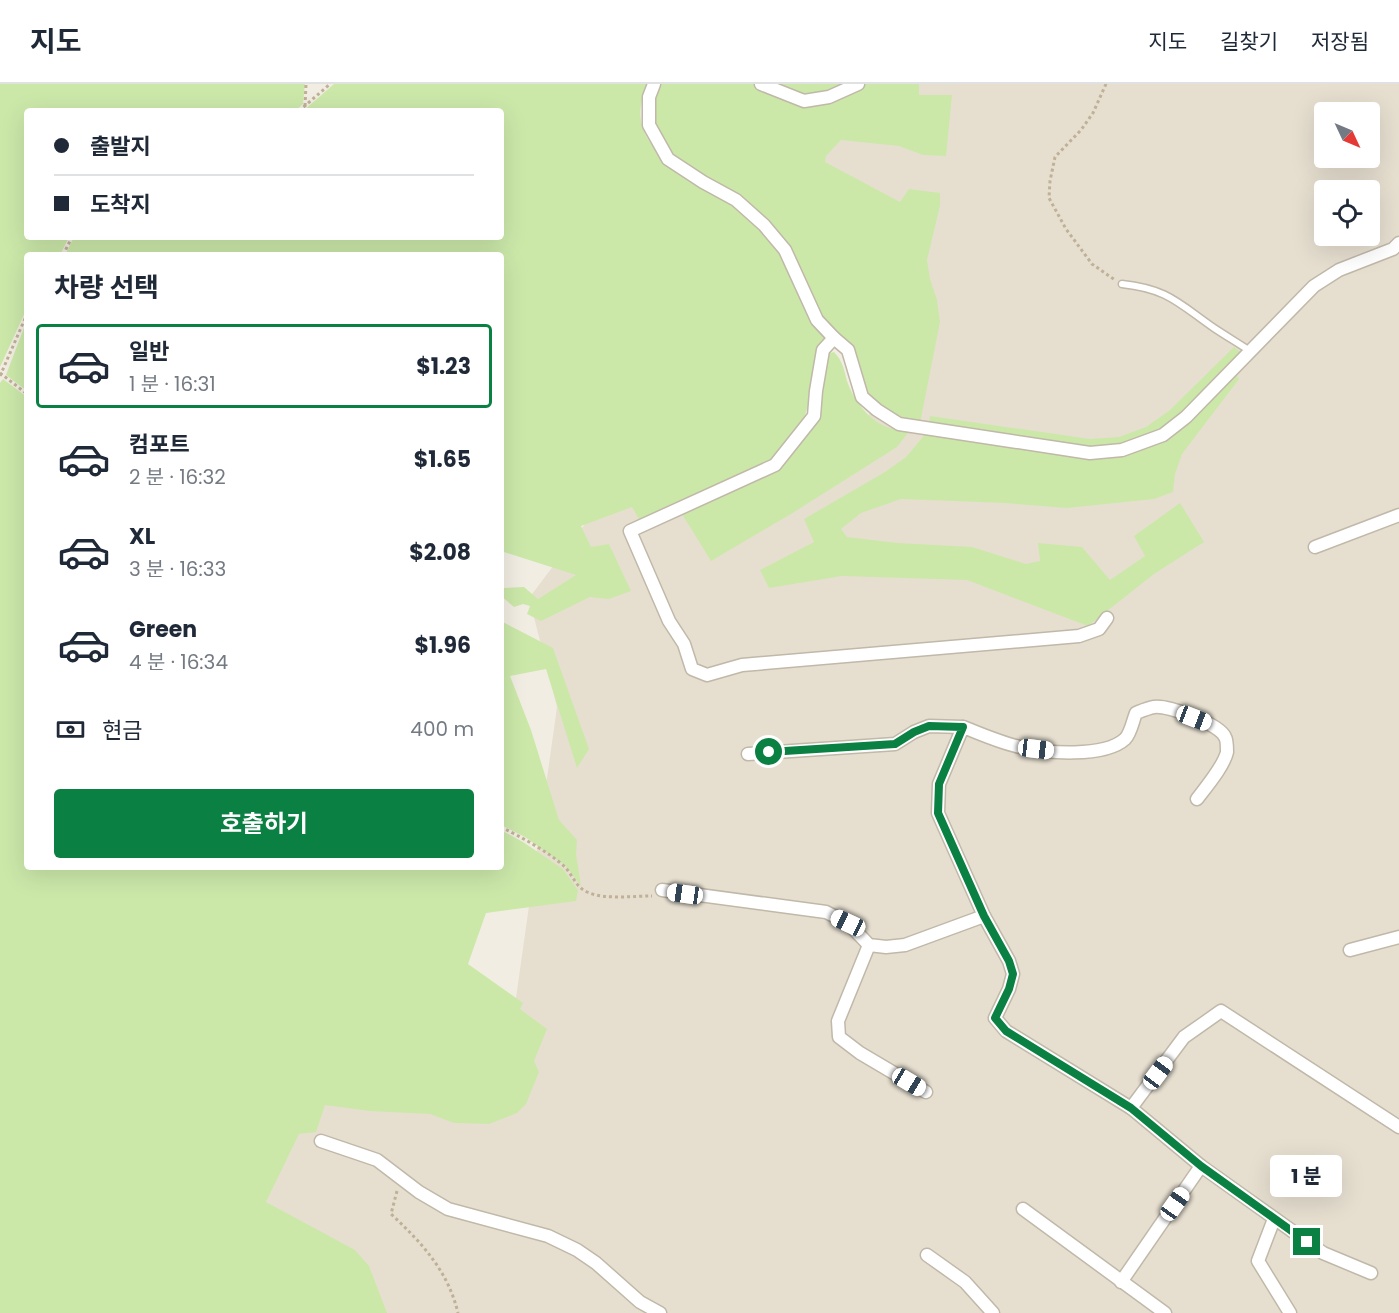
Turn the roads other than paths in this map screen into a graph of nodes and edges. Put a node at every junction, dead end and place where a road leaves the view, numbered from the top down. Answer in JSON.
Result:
{"nodes":[{"id":1,"x":654,"y":84,"type":"edge"},
{"id":2,"x":761,"y":84,"type":"edge"},
{"id":3,"x":858,"y":84,"type":"edge"},
{"id":4,"x":1399,"y":243,"type":"edge"},
{"id":5,"x":1122,"y":284,"type":"road end"},
{"id":6,"x":834,"y":338,"type":"junction"},
{"id":7,"x":1251,"y":351,"type":"junction"},
{"id":8,"x":1399,"y":515,"type":"edge"},
{"id":9,"x":1315,"y":548,"type":"dead end"},
{"id":10,"x":1107,"y":618,"type":"dead end"},
{"id":11,"x":963,"y":727,"type":"junction"},
{"id":12,"x":748,"y":754,"type":"dead end"},
{"id":13,"x":1197,"y":799,"type":"dead end"},
{"id":14,"x":662,"y":890,"type":"road end"},
{"id":15,"x":984,"y":916,"type":"junction"},
{"id":16,"x":1399,"y":937,"type":"edge"},
{"id":17,"x":869,"y":945,"type":"junction"},
{"id":18,"x":1350,"y":950,"type":"dead end"},
{"id":19,"x":926,"y":1092,"type":"dead end"},
{"id":20,"x":1131,"y":1108,"type":"junction"},
{"id":21,"x":1399,"y":1127,"type":"edge"},
{"id":22,"x":321,"y":1141,"type":"dead end"},
{"id":23,"x":1201,"y":1166,"type":"junction"},
{"id":24,"x":1023,"y":1209,"type":"dead end"},
{"id":25,"x":1274,"y":1219,"type":"junction"},
{"id":26,"x":927,"y":1255,"type":"dead end"},
{"id":27,"x":1371,"y":1273,"type":"dead end"},
{"id":28,"x":1121,"y":1282,"type":"junction"},
{"id":29,"x":660,"y":1313,"type":"edge"},
{"id":30,"x":993,"y":1313,"type":"edge"},
{"id":31,"x":1165,"y":1313,"type":"edge"},
{"id":32,"x":1290,"y":1313,"type":"edge"}],
"edges":[{"from":1,"to":6,"type":"street"},
{"from":2,"to":3,"type":"street"},
{"from":4,"to":7,"type":"street"},
{"from":5,"to":7,"type":"lane"},
{"from":6,"to":7,"type":"street"},
{"from":6,"to":10,"type":"street"},
{"from":8,"to":9,"type":"street"},
{"from":11,"to":12,"type":"street"},
{"from":11,"to":13,"type":"street"},
{"from":11,"to":15,"type":"street"},
{"from":14,"to":17,"type":"street"},
{"from":15,"to":17,"type":"street"},
{"from":15,"to":20,"type":"street"},
{"from":16,"to":18,"type":"street"},
{"from":17,"to":19,"type":"street"},
{"from":20,"to":21,"type":"street"},
{"from":20,"to":23,"type":"street"},
{"from":22,"to":29,"type":"street"},
{"from":23,"to":25,"type":"street"},
{"from":23,"to":28,"type":"street"},
{"from":24,"to":28,"type":"street"},
{"from":25,"to":27,"type":"street"},
{"from":25,"to":32,"type":"street"},
{"from":26,"to":30,"type":"street"},
{"from":28,"to":31,"type":"street"}]}
